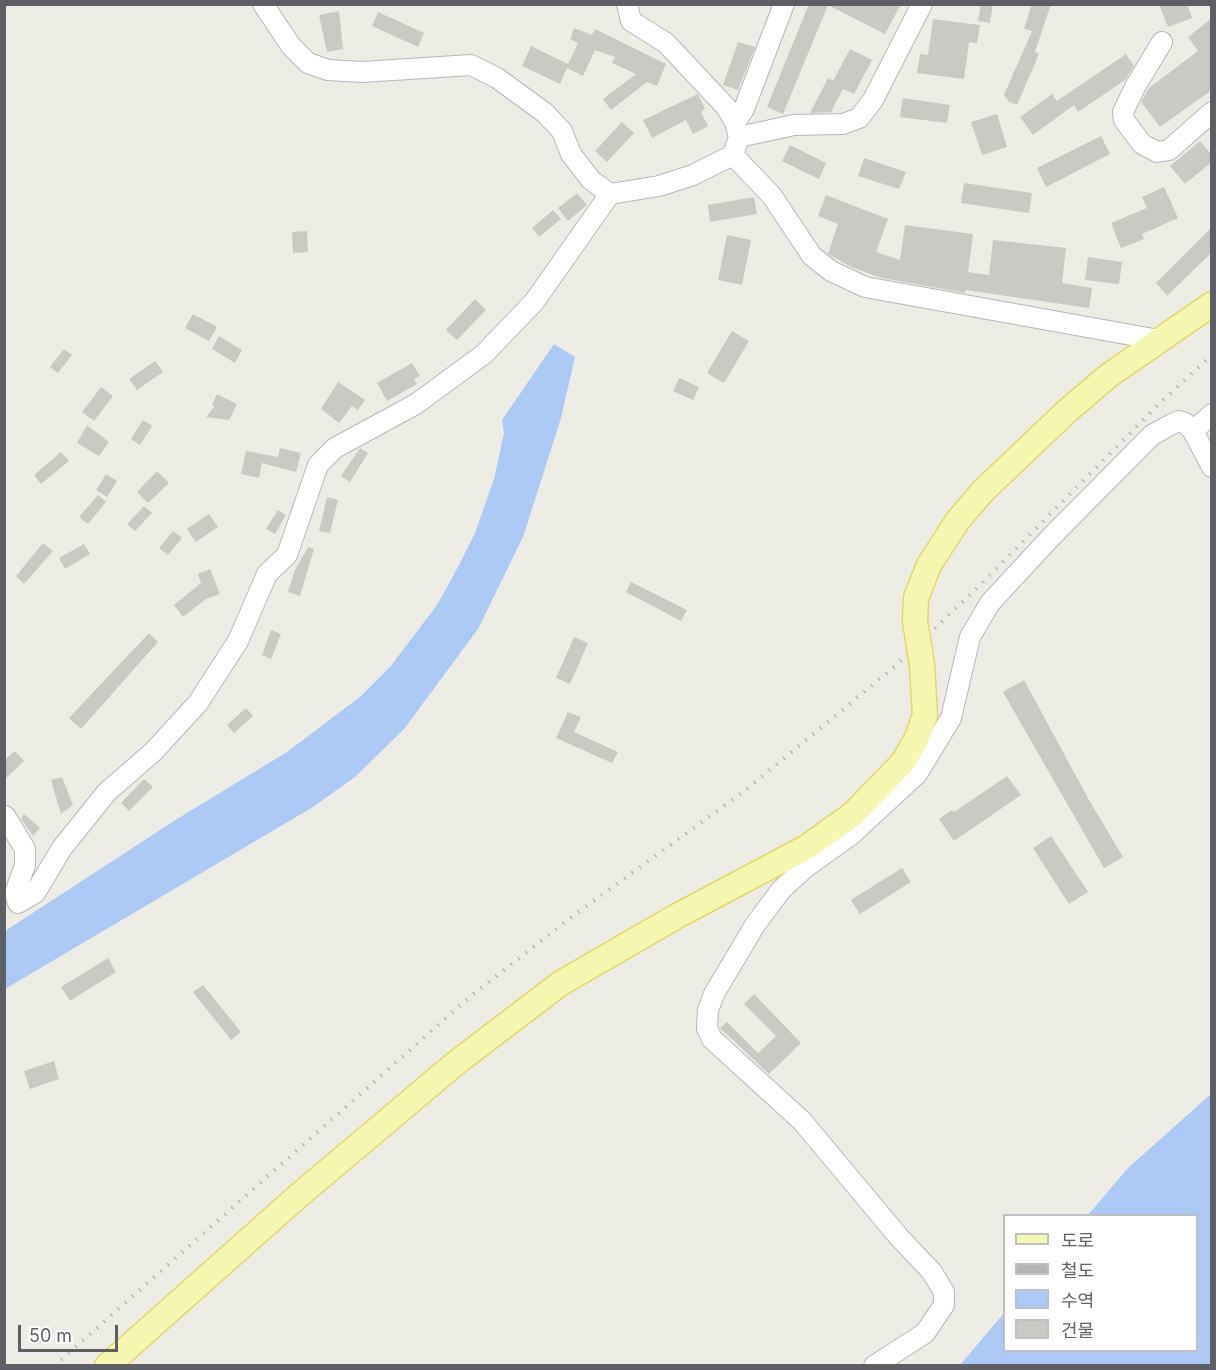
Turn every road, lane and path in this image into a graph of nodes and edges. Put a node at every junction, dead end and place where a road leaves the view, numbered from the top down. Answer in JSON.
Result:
{"nodes":[{"id":1,"x":263,"y":4,"type":"edge"},
{"id":2,"x":627,"y":4,"type":"edge"},
{"id":3,"x":784,"y":4,"type":"edge"},
{"id":4,"x":922,"y":4,"type":"edge"},
{"id":5,"x":1162,"y":42,"type":"dead end"},
{"id":6,"x":1212,"y":112,"type":"edge"},
{"id":7,"x":736,"y":138,"type":"junction"},
{"id":8,"x":610,"y":194,"type":"junction"},
{"id":9,"x":1212,"y":304,"type":"edge"},
{"id":10,"x":1159,"y":340,"type":"junction"},
{"id":11,"x":1212,"y":414,"type":"edge"},
{"id":12,"x":1193,"y":431,"type":"junction"},
{"id":13,"x":1212,"y":467,"type":"edge"},
{"id":14,"x":911,"y":767,"type":"junction"},
{"id":15,"x":5,"y":816,"type":"edge"},
{"id":16,"x":11,"y":906,"type":"edge"},
{"id":17,"x":107,"y":1365,"type":"edge"},
{"id":18,"x":874,"y":1365,"type":"edge"}],
"edges":[{"from":1,"to":8,"type":"street"},
{"from":2,"to":7,"type":"street"},
{"from":3,"to":7,"type":"street"},
{"from":4,"to":7,"type":"street"},
{"from":5,"to":6,"type":"street"},
{"from":7,"to":8,"type":"street"},
{"from":7,"to":10,"type":"street"},
{"from":8,"to":16,"type":"street"},
{"from":9,"to":10,"type":"main road"},
{"from":10,"to":14,"type":"main road","bridge":true},
{"from":11,"to":12,"type":"street"},
{"from":12,"to":13,"type":"street"},
{"from":12,"to":14,"type":"street"},
{"from":14,"to":17,"type":"main road"},
{"from":14,"to":18,"type":"street"},
{"from":15,"to":16,"type":"street"}]}
